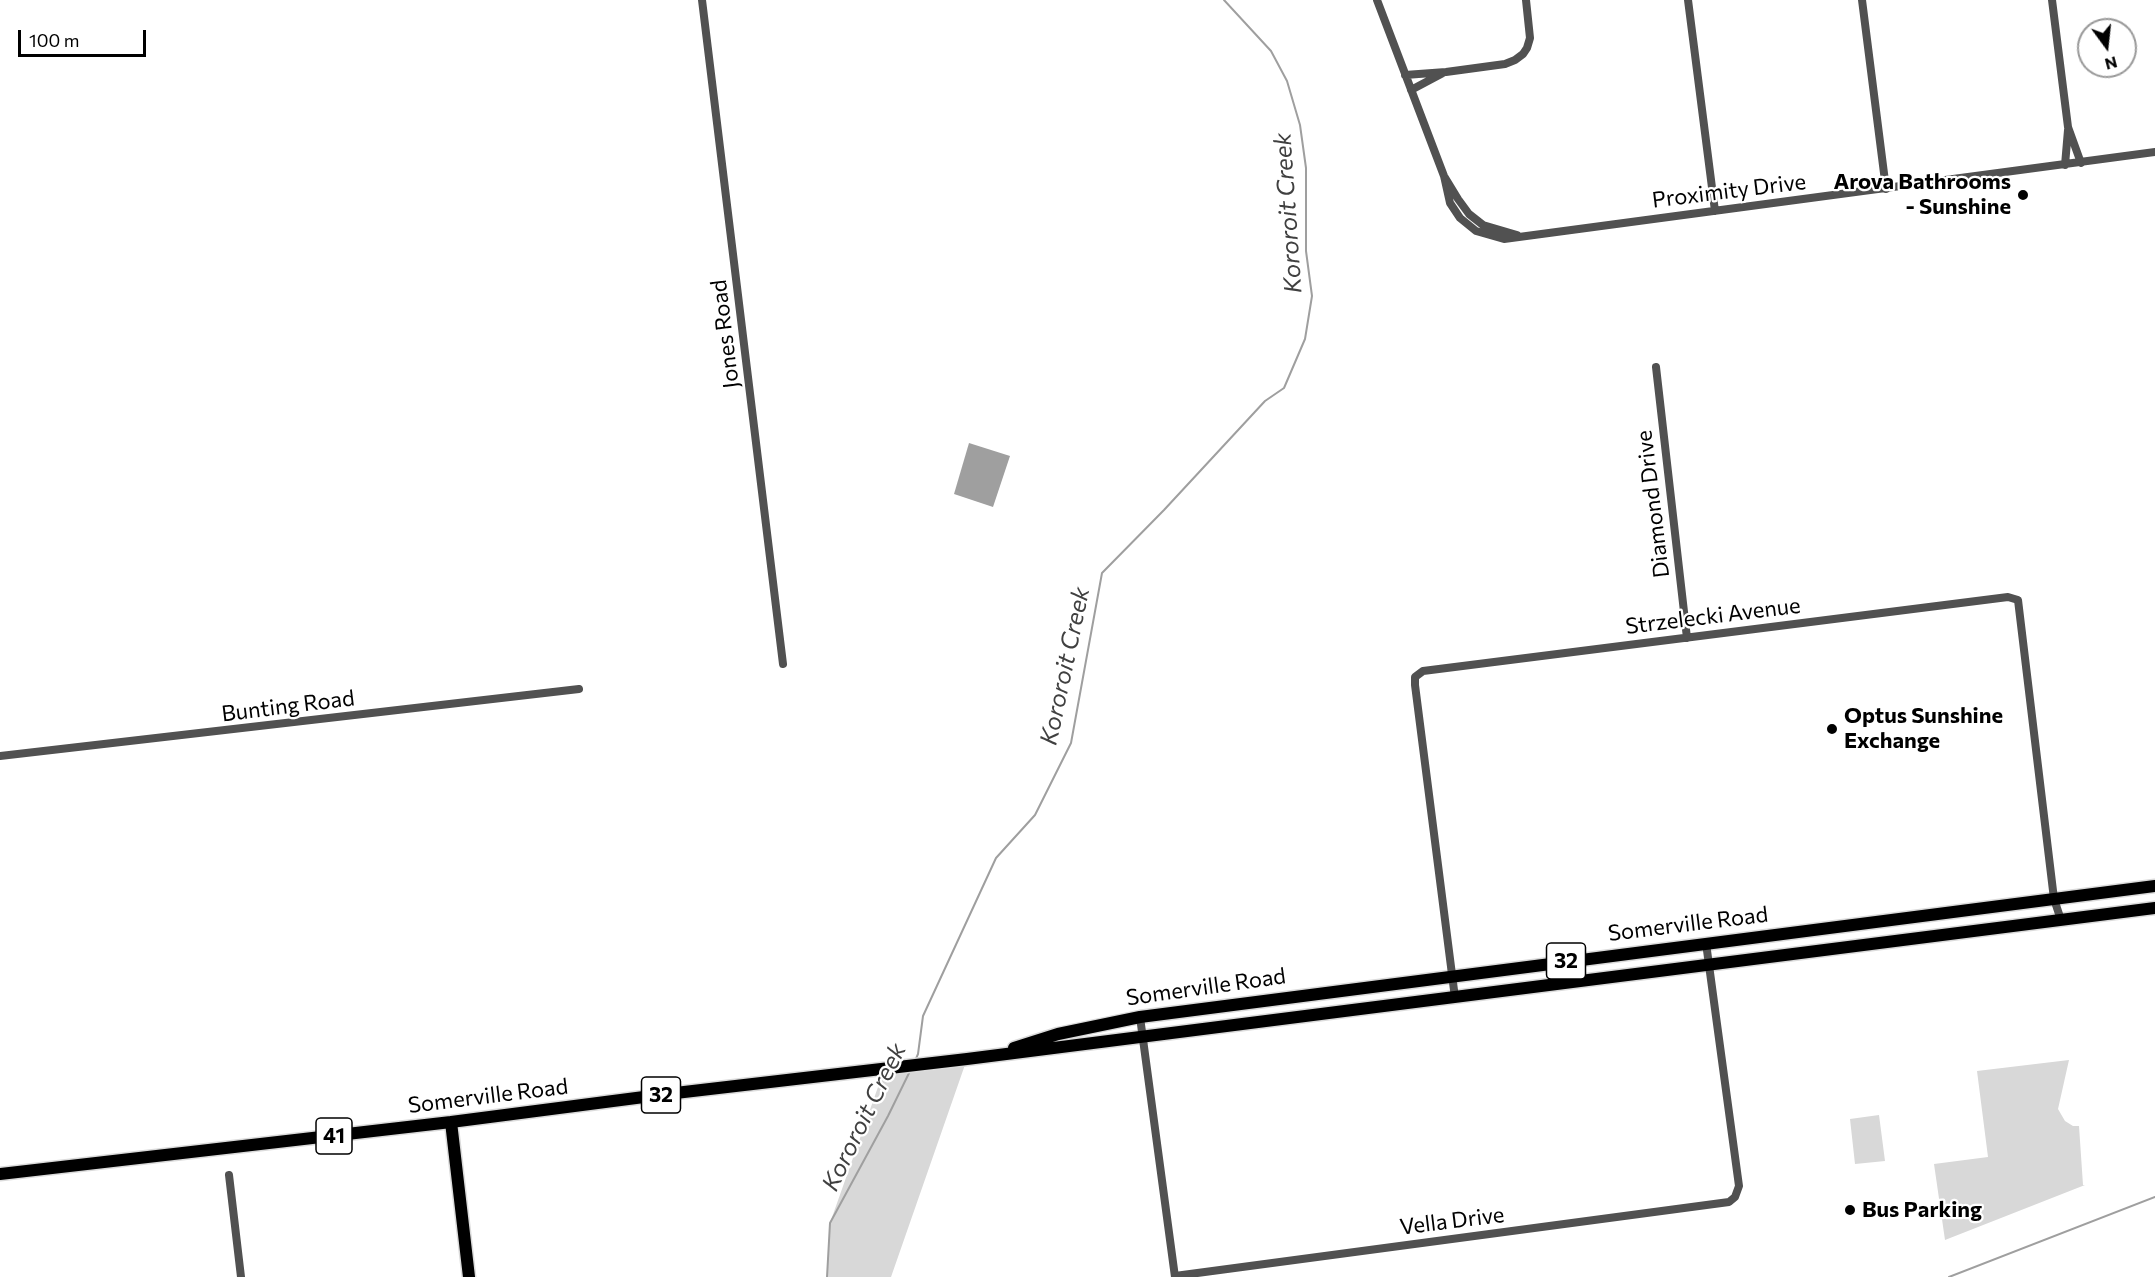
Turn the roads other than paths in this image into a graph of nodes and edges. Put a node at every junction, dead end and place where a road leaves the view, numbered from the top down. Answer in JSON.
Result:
{"nodes":[{"id":1,"x":702,"y":0,"type":"edge"},
{"id":2,"x":1377,"y":0,"type":"edge"},
{"id":3,"x":1526,"y":0,"type":"edge"},
{"id":4,"x":1688,"y":0,"type":"edge"},
{"id":5,"x":1862,"y":0,"type":"edge"},
{"id":6,"x":2052,"y":0,"type":"edge"},
{"id":7,"x":1446,"y":72,"type":"junction"},
{"id":8,"x":1405,"y":75,"type":"junction"},
{"id":9,"x":1411,"y":90,"type":"junction"},
{"id":10,"x":2068,"y":127,"type":"junction"},
{"id":11,"x":2155,"y":152,"type":"edge"},
{"id":12,"x":2081,"y":163,"type":"junction"},
{"id":13,"x":2065,"y":165,"type":"junction"},
{"id":14,"x":1886,"y":189,"type":"junction"},
{"id":15,"x":1715,"y":211,"type":"junction"},
{"id":16,"x":1656,"y":367,"type":"dead end"},
{"id":17,"x":1687,"y":638,"type":"junction"},
{"id":18,"x":783,"y":664,"type":"dead end"},
{"id":19,"x":579,"y":689,"type":"dead end"},
{"id":20,"x":0,"y":756,"type":"edge"},
{"id":21,"x":2155,"y":885,"type":"edge"},
{"id":22,"x":2054,"y":899,"type":"junction"},
{"id":23,"x":2155,"y":908,"type":"edge"},
{"id":24,"x":2061,"y":920,"type":"junction"},
{"id":25,"x":1706,"y":943,"type":"junction"},
{"id":26,"x":1709,"y":965,"type":"junction"},
{"id":27,"x":1451,"y":975,"type":"junction"},
{"id":28,"x":1455,"y":998,"type":"junction"},
{"id":29,"x":1140,"y":1017,"type":"junction"},
{"id":30,"x":1143,"y":1037,"type":"junction"},
{"id":31,"x":981,"y":1058,"type":"junction"},
{"id":32,"x":451,"y":1122,"type":"junction"},
{"id":33,"x":0,"y":1174,"type":"edge"},
{"id":34,"x":229,"y":1175,"type":"dead end"},
{"id":35,"x":1175,"y":1276,"type":"edge"},
{"id":36,"x":241,"y":1277,"type":"edge"},
{"id":37,"x":469,"y":1277,"type":"edge"}],
"edges":[{"from":1,"to":18,"type":"street","name":"Jones Road"},
{"from":2,"to":8,"type":"street","name":"Proximity Drive"},
{"from":3,"to":7,"type":"street"},
{"from":4,"to":15,"type":"street"},
{"from":5,"to":14,"type":"street"},
{"from":6,"to":10,"type":"street"},
{"from":7,"to":8,"type":"street"},
{"from":7,"to":9,"type":"street"},
{"from":8,"to":9,"type":"street","name":"Proximity Drive"},
{"from":9,"to":15,"type":"street","name":"Proximity Drive"},
{"from":10,"to":12,"type":"street"},
{"from":10,"to":13,"type":"street"},
{"from":11,"to":12,"type":"street","name":"Proximity Drive"},
{"from":12,"to":13,"type":"street","name":"Proximity Drive"},
{"from":13,"to":14,"type":"street","name":"Proximity Drive"},
{"from":14,"to":15,"type":"street","name":"Proximity Drive"},
{"from":16,"to":17,"type":"street","name":"Diamond Drive"},
{"from":17,"to":22,"type":"street","name":"Strzelecki Avenue"},
{"from":17,"to":27,"type":"street","name":"Strzelecki Avenue"},
{"from":19,"to":20,"type":"street","name":"Bunting Road"},
{"from":21,"to":22,"type":"main road","name":"Somerville Road","number":"32"},
{"from":22,"to":24,"type":"street","name":"Strzelecki Avenue"},
{"from":22,"to":25,"type":"main road","name":"Somerville Road","number":"32"},
{"from":23,"to":24,"type":"main road","name":"Somerville Road","number":"32"},
{"from":24,"to":26,"type":"main road","name":"Somerville Road","number":"32"},
{"from":25,"to":26,"type":"street","name":"Vella Drive"},
{"from":25,"to":27,"type":"main road","name":"Somerville Road","number":"32"},
{"from":26,"to":28,"type":"main road","name":"Somerville Road","number":"32"},
{"from":26,"to":35,"type":"street","name":"Vella Drive"},
{"from":27,"to":28,"type":"street","name":"Strzelecki Avenue"},
{"from":27,"to":29,"type":"main road","name":"Somerville Road","number":"32"},
{"from":28,"to":30,"type":"main road","name":"Somerville Road","number":"32"},
{"from":29,"to":30,"type":"street","name":"Vella Drive"},
{"from":29,"to":31,"type":"main road","name":"Somerville Road","number":"32"},
{"from":30,"to":31,"type":"main road","name":"Somerville Road","number":"32"},
{"from":30,"to":35,"type":"street","name":"Vella Drive"},
{"from":31,"to":32,"type":"main road","name":"Somerville Road","number":"32"},
{"from":32,"to":33,"type":"main road","name":"Somerville Road","number":"41"},
{"from":32,"to":37,"type":"main road"},
{"from":34,"to":36,"type":"street"}]}
